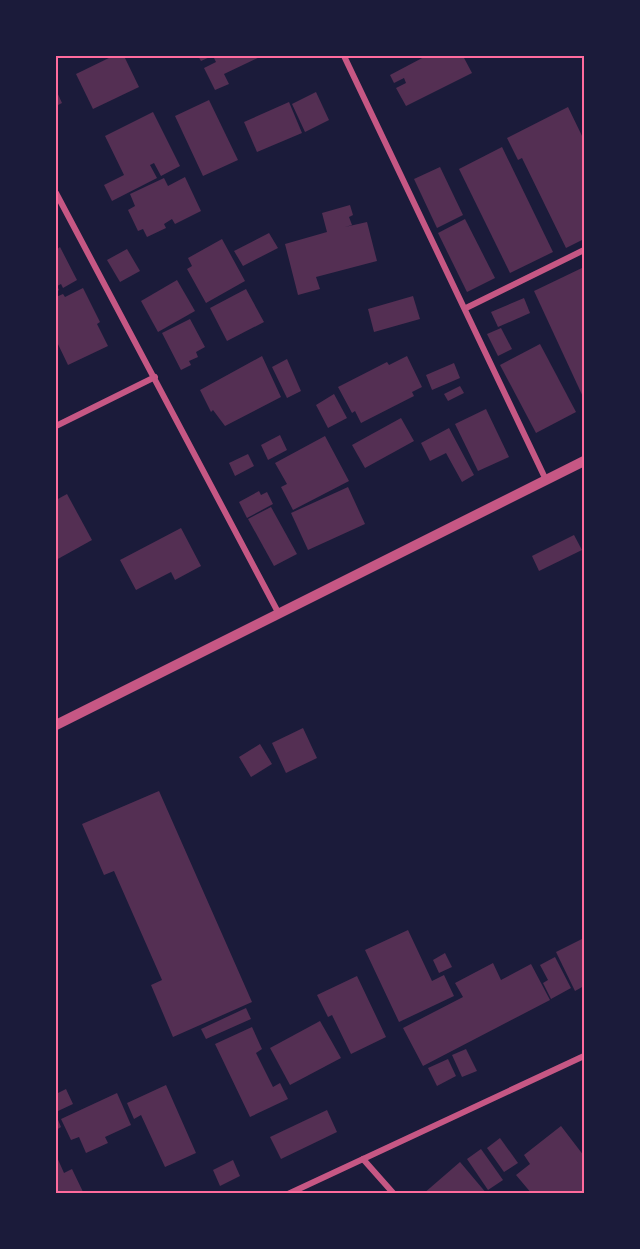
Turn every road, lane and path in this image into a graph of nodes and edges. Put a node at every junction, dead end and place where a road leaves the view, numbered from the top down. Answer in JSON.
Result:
{"nodes":[{"id":1,"x":344,"y":56,"type":"edge"},
{"id":2,"x":56,"y":194,"type":"edge"},
{"id":3,"x":585,"y":250,"type":"edge"},
{"id":4,"x":466,"y":308,"type":"junction"},
{"id":5,"x":155,"y":377,"type":"junction"},
{"id":6,"x":56,"y":426,"type":"edge"},
{"id":7,"x":583,"y":464,"type":"edge"},
{"id":8,"x":546,"y":480,"type":"junction"},
{"id":9,"x":279,"y":614,"type":"junction"},
{"id":10,"x":56,"y":724,"type":"edge"},
{"id":11,"x":585,"y":1056,"type":"edge"},
{"id":12,"x":363,"y":1159,"type":"junction"},
{"id":13,"x":288,"y":1194,"type":"edge"},
{"id":14,"x":394,"y":1194,"type":"edge"}],
"edges":[{"from":1,"to":4,"type":"street"},
{"from":2,"to":5,"type":"street"},
{"from":3,"to":4,"type":"street"},
{"from":4,"to":8,"type":"street"},
{"from":5,"to":6,"type":"street"},
{"from":5,"to":9,"type":"street"},
{"from":7,"to":8,"type":"street"},
{"from":8,"to":9,"type":"street"},
{"from":9,"to":10,"type":"street"},
{"from":11,"to":12,"type":"street"},
{"from":12,"to":13,"type":"street"},
{"from":12,"to":14,"type":"street"}]}
